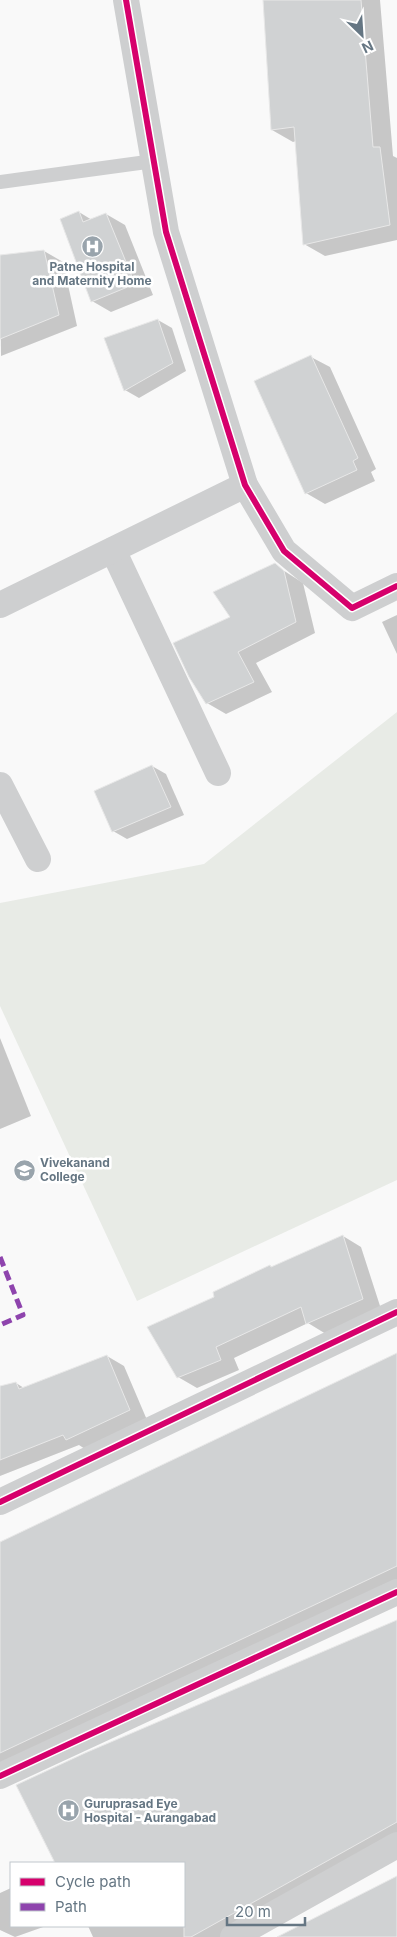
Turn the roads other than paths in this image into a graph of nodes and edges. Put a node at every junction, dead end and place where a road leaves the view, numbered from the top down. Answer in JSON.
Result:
{"nodes":[{"id":1,"x":126,"y":0,"type":"edge"},
{"id":2,"x":154,"y":161,"type":"junction"},
{"id":3,"x":0,"y":182,"type":"edge"},
{"id":4,"x":245,"y":485,"type":"junction"},
{"id":5,"x":113,"y":550,"type":"junction"},
{"id":6,"x":397,"y":586,"type":"edge"},
{"id":7,"x":0,"y":605,"type":"edge"},
{"id":8,"x":218,"y":773,"type":"dead end"},
{"id":9,"x":0,"y":785,"type":"edge"},
{"id":10,"x":38,"y":859,"type":"dead end"},
{"id":11,"x":397,"y":1312,"type":"edge"},
{"id":12,"x":0,"y":1502,"type":"edge"},
{"id":13,"x":397,"y":1592,"type":"edge"},
{"id":14,"x":0,"y":1776,"type":"edge"},
{"id":15,"x":397,"y":1845,"type":"edge"},
{"id":16,"x":233,"y":1937,"type":"edge"}],
"edges":[{"from":1,"to":2,"type":"street"},
{"from":2,"to":3,"type":"lane"},
{"from":2,"to":4,"type":"street"},
{"from":4,"to":5,"type":"street"},
{"from":4,"to":6,"type":"street"},
{"from":5,"to":7,"type":"street"},
{"from":5,"to":8,"type":"street"},
{"from":9,"to":10,"type":"street"},
{"from":11,"to":12,"type":"street"},
{"from":13,"to":14,"type":"street"},
{"from":15,"to":16,"type":"street"}]}
